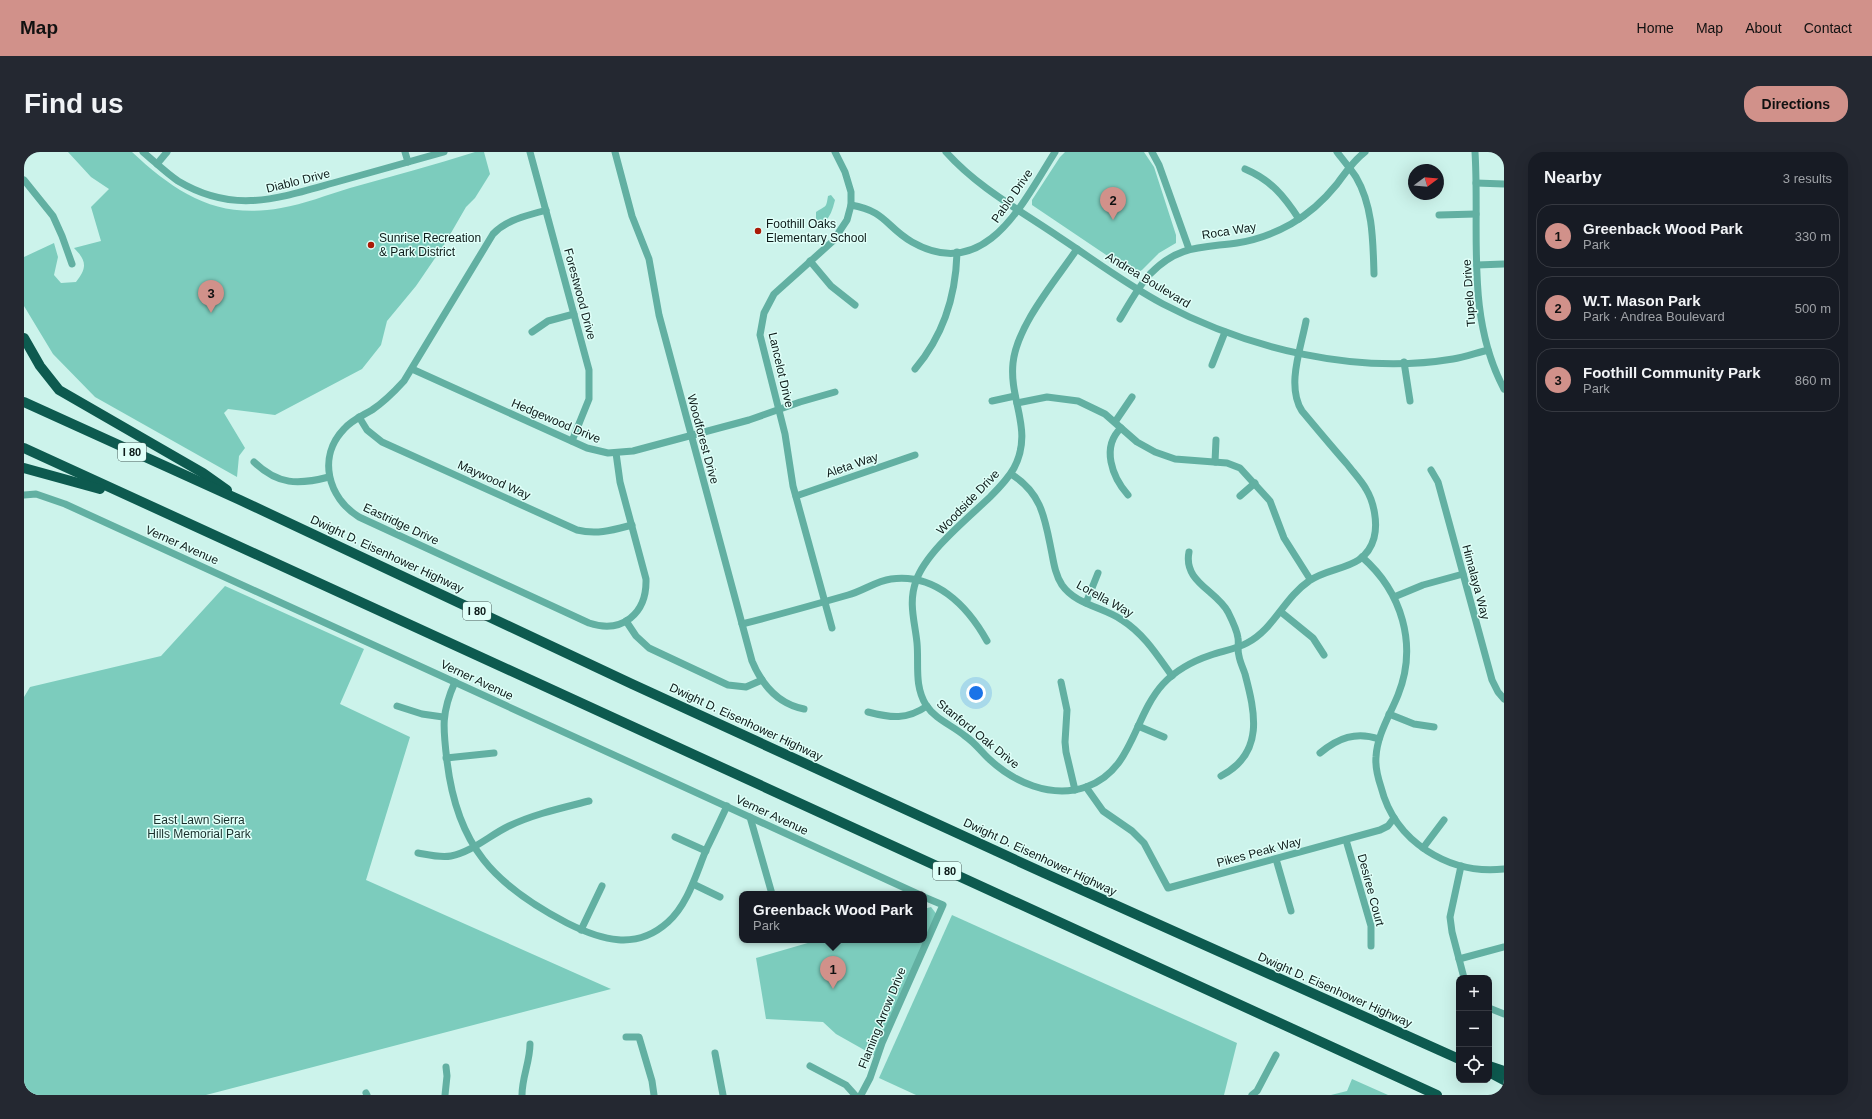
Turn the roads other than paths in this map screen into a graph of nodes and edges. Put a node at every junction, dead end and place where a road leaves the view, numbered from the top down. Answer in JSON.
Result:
{"nodes":[{"id":1,"x":143,"y":152,"type":"edge"},
{"id":2,"x":167,"y":152,"type":"edge"},
{"id":3,"x":405,"y":152,"type":"edge"},
{"id":4,"x":444,"y":152,"type":"edge"},
{"id":5,"x":530,"y":152,"type":"edge"},
{"id":6,"x":615,"y":152,"type":"edge"},
{"id":7,"x":835,"y":152,"type":"edge"},
{"id":8,"x":946,"y":152,"type":"edge"},
{"id":9,"x":1055,"y":152,"type":"edge"},
{"id":10,"x":1152,"y":152,"type":"edge"},
{"id":11,"x":1337,"y":152,"type":"edge"},
{"id":12,"x":1364,"y":152,"type":"edge"},
{"id":13,"x":1475,"y":152,"type":"edge"},
{"id":14,"x":408,"y":162,"type":"junction"},
{"id":15,"x":157,"y":164,"type":"junction"},
{"id":16,"x":1349,"y":167,"type":"junction"},
{"id":17,"x":1245,"y":169,"type":"dead end"},
{"id":18,"x":24,"y":180,"type":"edge"},
{"id":19,"x":1476,"y":183,"type":"junction"},
{"id":20,"x":1504,"y":184,"type":"edge"},
{"id":21,"x":851,"y":205,"type":"junction"},
{"id":22,"x":1018,"y":209,"type":"junction"},
{"id":23,"x":546,"y":210,"type":"junction"},
{"id":24,"x":1476,"y":214,"type":"junction"},
{"id":25,"x":1439,"y":215,"type":"dead end"},
{"id":26,"x":1299,"y":219,"type":"junction"},
{"id":27,"x":1077,"y":249,"type":"junction"},
{"id":28,"x":1189,"y":249,"type":"junction"},
{"id":29,"x":957,"y":252,"type":"junction"},
{"id":30,"x":810,"y":261,"type":"junction"},
{"id":31,"x":72,"y":264,"type":"dead end"},
{"id":32,"x":1504,"y":264,"type":"edge"},
{"id":33,"x":1477,"y":265,"type":"junction"},
{"id":34,"x":1374,"y":274,"type":"dead end"},
{"id":35,"x":1138,"y":289,"type":"junction"},
{"id":36,"x":855,"y":305,"type":"dead end"},
{"id":37,"x":574,"y":314,"type":"junction"},
{"id":38,"x":1120,"y":319,"type":"dead end"},
{"id":39,"x":1306,"y":321,"type":"dead end"},
{"id":40,"x":532,"y":332,"type":"dead end"},
{"id":41,"x":1225,"y":332,"type":"junction"},
{"id":42,"x":24,"y":338,"type":"edge"},
{"id":43,"x":1488,"y":350,"type":"junction"},
{"id":44,"x":1300,"y":353,"type":"junction"},
{"id":45,"x":1404,"y":362,"type":"junction"},
{"id":46,"x":1212,"y":365,"type":"dead end"},
{"id":47,"x":412,"y":369,"type":"junction"},
{"id":48,"x":915,"y":369,"type":"dead end"},
{"id":49,"x":1502,"y":379,"type":"edge"},
{"id":50,"x":1504,"y":389,"type":"edge"},
{"id":51,"x":835,"y":392,"type":"dead end"},
{"id":52,"x":1132,"y":397,"type":"dead end"},
{"id":53,"x":1016,"y":399,"type":"junction"},
{"id":54,"x":992,"y":401,"type":"dead end"},
{"id":55,"x":1410,"y":401,"type":"dead end"},
{"id":56,"x":24,"y":402,"type":"edge"},
{"id":57,"x":779,"y":410,"type":"junction"},
{"id":58,"x":359,"y":417,"type":"junction"},
{"id":59,"x":1115,"y":422,"type":"junction"},
{"id":60,"x":1121,"y":428,"type":"junction"},
{"id":61,"x":691,"y":436,"type":"junction"},
{"id":62,"x":1216,"y":440,"type":"dead end"},
{"id":63,"x":572,"y":441,"type":"junction"},
{"id":64,"x":24,"y":448,"type":"edge"},
{"id":65,"x":616,"y":453,"type":"junction"},
{"id":66,"x":916,"y":456,"type":"dead end"},
{"id":67,"x":254,"y":462,"type":"dead end"},
{"id":68,"x":1215,"y":462,"type":"junction"},
{"id":69,"x":24,"y":468,"type":"edge"},
{"id":70,"x":1431,"y":470,"type":"dead end"},
{"id":71,"x":1011,"y":474,"type":"junction"},
{"id":72,"x":329,"y":477,"type":"junction"},
{"id":73,"x":1255,"y":483,"type":"junction"},
{"id":74,"x":24,"y":495,"type":"edge"},
{"id":75,"x":1128,"y":495,"type":"dead end"},
{"id":76,"x":126,"y":496,"type":"junction"},
{"id":77,"x":796,"y":496,"type":"junction"},
{"id":78,"x":1240,"y":496,"type":"dead end"},
{"id":79,"x":240,"y":500,"type":"junction"},
{"id":80,"x":632,"y":525,"type":"junction"},
{"id":81,"x":1189,"y":552,"type":"dead end"},
{"id":82,"x":1362,"y":557,"type":"junction"},
{"id":83,"x":1098,"y":573,"type":"dead end"},
{"id":84,"x":1463,"y":574,"type":"junction"},
{"id":85,"x":1310,"y":579,"type":"junction"},
{"id":86,"x":916,"y":580,"type":"junction"},
{"id":87,"x":1394,"y":597,"type":"junction"},
{"id":88,"x":825,"y":602,"type":"junction"},
{"id":89,"x":1086,"y":603,"type":"junction"},
{"id":90,"x":1281,"y":612,"type":"junction"},
{"id":91,"x":626,"y":621,"type":"junction"},
{"id":92,"x":742,"y":624,"type":"junction"},
{"id":93,"x":832,"y":628,"type":"dead end"},
{"id":94,"x":987,"y":641,"type":"dead end"},
{"id":95,"x":1238,"y":647,"type":"junction"},
{"id":96,"x":1324,"y":655,"type":"dead end"},
{"id":97,"x":1172,"y":676,"type":"junction"},
{"id":98,"x":762,"y":680,"type":"junction"},
{"id":99,"x":455,"y":682,"type":"junction"},
{"id":100,"x":1061,"y":682,"type":"dead end"},
{"id":101,"x":1504,"y":699,"type":"edge"},
{"id":102,"x":397,"y":706,"type":"dead end"},
{"id":103,"x":927,"y":706,"type":"junction"},
{"id":104,"x":804,"y":709,"type":"dead end"},
{"id":105,"x":868,"y":712,"type":"dead end"},
{"id":106,"x":1389,"y":714,"type":"junction"},
{"id":107,"x":443,"y":717,"type":"junction"},
{"id":108,"x":1138,"y":726,"type":"junction"},
{"id":109,"x":1434,"y":727,"type":"dead end"},
{"id":110,"x":1164,"y":738,"type":"dead end"},
{"id":111,"x":1379,"y":739,"type":"junction"},
{"id":112,"x":494,"y":753,"type":"dead end"},
{"id":113,"x":1320,"y":753,"type":"dead end"},
{"id":114,"x":446,"y":758,"type":"junction"},
{"id":115,"x":1221,"y":776,"type":"dead end"},
{"id":116,"x":1086,"y":787,"type":"junction"},
{"id":117,"x":1075,"y":790,"type":"junction"},
{"id":118,"x":589,"y":801,"type":"dead end"},
{"id":119,"x":727,"y":806,"type":"junction"},
{"id":120,"x":750,"y":817,"type":"junction"},
{"id":121,"x":1394,"y":818,"type":"junction"},
{"id":122,"x":1444,"y":820,"type":"dead end"},
{"id":123,"x":675,"y":837,"type":"dead end"},
{"id":124,"x":1346,"y":840,"type":"junction"},
{"id":125,"x":474,"y":846,"type":"junction"},
{"id":126,"x":1423,"y":848,"type":"junction"},
{"id":127,"x":706,"y":851,"type":"junction"},
{"id":128,"x":418,"y":854,"type":"dead end"},
{"id":129,"x":1276,"y":859,"type":"junction"},
{"id":130,"x":1461,"y":866,"type":"junction"},
{"id":131,"x":1504,"y":868,"type":"edge"},
{"id":132,"x":693,"y":884,"type":"junction"},
{"id":133,"x":602,"y":886,"type":"dead end"},
{"id":134,"x":771,"y":891,"type":"edge"},
{"id":135,"x":911,"y":891,"type":"edge"},
{"id":136,"x":720,"y":897,"type":"dead end"},
{"id":137,"x":927,"y":898,"type":"edge"},
{"id":138,"x":1292,"y":911,"type":"dead end"},
{"id":139,"x":581,"y":930,"type":"junction"},
{"id":140,"x":927,"y":941,"type":"edge"},
{"id":141,"x":926,"y":943,"type":"edge"},
{"id":142,"x":1371,"y":946,"type":"dead end"},
{"id":143,"x":1504,"y":947,"type":"edge"},
{"id":144,"x":1459,"y":959,"type":"junction"},
{"id":145,"x":1463,"y":975,"type":"edge"},
{"id":146,"x":1492,"y":1009,"type":"edge"},
{"id":147,"x":1504,"y":1014,"type":"edge"},
{"id":148,"x":626,"y":1037,"type":"dead end"},
{"id":149,"x":530,"y":1044,"type":"dead end"},
{"id":150,"x":714,"y":1053,"type":"dead end"},
{"id":151,"x":1276,"y":1055,"type":"dead end"},
{"id":152,"x":1456,"y":1058,"type":"edge"},
{"id":153,"x":810,"y":1066,"type":"dead end"},
{"id":154,"x":446,"y":1067,"type":"dead end"},
{"id":155,"x":1492,"y":1067,"type":"edge"},
{"id":156,"x":1504,"y":1071,"type":"edge"},
{"id":157,"x":1492,"y":1074,"type":"edge"},
{"id":158,"x":1504,"y":1080,"type":"edge"},
{"id":159,"x":445,"y":1095,"type":"edge"},
{"id":160,"x":522,"y":1095,"type":"edge"},
{"id":161,"x":654,"y":1095,"type":"edge"},
{"id":162,"x":722,"y":1095,"type":"edge"},
{"id":163,"x":855,"y":1095,"type":"edge"},
{"id":164,"x":861,"y":1095,"type":"edge"},
{"id":165,"x":1252,"y":1095,"type":"edge"},
{"id":166,"x":1437,"y":1095,"type":"edge"}],
"edges":[{"from":1,"to":15,"type":"street","name":"Diablo Drive"},
{"from":2,"to":15,"type":"street"},
{"from":3,"to":14,"type":"street"},
{"from":4,"to":14,"type":"street","name":"Diablo Drive"},
{"from":5,"to":23,"type":"street","name":"Forestwood Drive"},
{"from":6,"to":61,"type":"street","name":"Woodforest Drive"},
{"from":7,"to":21,"type":"street","name":"Lancelot Drive"},
{"from":8,"to":22,"type":"street","name":"Andrea Boulevard"},
{"from":9,"to":22,"type":"street","name":"Pablo Drive"},
{"from":10,"to":28,"type":"street"},
{"from":11,"to":16,"type":"street"},
{"from":12,"to":16,"type":"street","name":"Roca Way"},
{"from":13,"to":19,"type":"street","name":"Tupelo Drive"},
{"from":14,"to":15,"type":"street","name":"Diablo Drive"},
{"from":16,"to":26,"type":"street","name":"Roca Way"},
{"from":16,"to":34,"type":"street"},
{"from":17,"to":26,"type":"street"},
{"from":18,"to":31,"type":"street"},
{"from":19,"to":20,"type":"street"},
{"from":19,"to":24,"type":"street","name":"Tupelo Drive"},
{"from":21,"to":29,"type":"street","name":"Pablo Drive"},
{"from":21,"to":30,"type":"street","name":"Lancelot Drive"},
{"from":22,"to":27,"type":"street","name":"Andrea Boulevard"},
{"from":22,"to":29,"type":"street","name":"Pablo Drive"},
{"from":23,"to":37,"type":"street","name":"Forestwood Drive"},
{"from":23,"to":47,"type":"street","name":"Eastridge Drive"},
{"from":24,"to":25,"type":"street"},
{"from":24,"to":33,"type":"street","name":"Tupelo Drive"},
{"from":26,"to":28,"type":"street","name":"Roca Way"},
{"from":27,"to":35,"type":"street","name":"Andrea Boulevard"},
{"from":27,"to":53,"type":"street","name":"Woodside Drive"},
{"from":28,"to":35,"type":"street","name":"Roca Way"},
{"from":29,"to":48,"type":"street"},
{"from":30,"to":36,"type":"street"},
{"from":30,"to":57,"type":"street","name":"Lancelot Drive"},
{"from":32,"to":33,"type":"street"},
{"from":33,"to":43,"type":"street","name":"Tupelo Drive"},
{"from":35,"to":38,"type":"street","name":"Roca Way"},
{"from":35,"to":41,"type":"street","name":"Andrea Boulevard"},
{"from":37,"to":40,"type":"street"},
{"from":37,"to":63,"type":"street","name":"Forestwood Drive"},
{"from":39,"to":44,"type":"street","name":"Stanford Oak Drive"},
{"from":41,"to":44,"type":"street","name":"Andrea Boulevard"},
{"from":41,"to":46,"type":"street"},
{"from":42,"to":79,"type":"highway"},
{"from":43,"to":45,"type":"street","name":"Andrea Boulevard"},
{"from":43,"to":49,"type":"street","name":"Tupelo Drive"},
{"from":44,"to":45,"type":"street","name":"Andrea Boulevard"},
{"from":44,"to":82,"type":"street","name":"Stanford Oak Drive"},
{"from":45,"to":55,"type":"street"},
{"from":47,"to":58,"type":"street","name":"Eastridge Drive"},
{"from":47,"to":63,"type":"street","name":"Hedgewood Drive"},
{"from":49,"to":50,"type":"street","name":"Tupelo Drive"},
{"from":51,"to":57,"type":"street","name":"Hedgewood Drive"},
{"from":52,"to":59,"type":"street"},
{"from":53,"to":54,"type":"street"},
{"from":53,"to":59,"type":"street"},
{"from":53,"to":71,"type":"street","name":"Woodside Drive"},
{"from":56,"to":79,"type":"highway","name":"Dwight D. Eisenhower Highway","number":"I 80"},
{"from":57,"to":61,"type":"street","name":"Hedgewood Drive"},
{"from":57,"to":77,"type":"street","name":"Lancelot Drive"},
{"from":58,"to":72,"type":"street","name":"Eastridge Drive"},
{"from":58,"to":80,"type":"street","name":"Maywood Way"},
{"from":59,"to":60,"type":"street"},
{"from":60,"to":68,"type":"street"},
{"from":60,"to":75,"type":"street"},
{"from":61,"to":65,"type":"street","name":"Hedgewood Drive"},
{"from":61,"to":92,"type":"street","name":"Woodforest Drive"},
{"from":62,"to":68,"type":"street"},
{"from":63,"to":65,"type":"street","name":"Hedgewood Drive"},
{"from":64,"to":76,"type":"highway","number":"I 80"},
{"from":65,"to":80,"type":"street"},
{"from":66,"to":77,"type":"street","name":"Aleta Way"},
{"from":67,"to":72,"type":"street"},
{"from":68,"to":73,"type":"street"},
{"from":69,"to":76,"type":"highway"},
{"from":70,"to":84,"type":"street","name":"Himalaya Way"},
{"from":71,"to":86,"type":"street","name":"Woodside Drive"},
{"from":71,"to":89,"type":"street","name":"Lorella Way"},
{"from":72,"to":91,"type":"street","name":"Eastridge Drive"},
{"from":73,"to":78,"type":"street"},
{"from":73,"to":85,"type":"street"},
{"from":74,"to":99,"type":"street","name":"Verner Avenue"},
{"from":76,"to":166,"type":"highway","number":"I 80"},
{"from":77,"to":88,"type":"street","name":"Lancelot Drive"},
{"from":79,"to":152,"type":"highway","name":"Dwight D. Eisenhower Highway","number":"I 80"},
{"from":80,"to":91,"type":"street"},
{"from":81,"to":95,"type":"street"},
{"from":82,"to":85,"type":"street","name":"Stanford Oak Drive"},
{"from":82,"to":87,"type":"street"},
{"from":83,"to":89,"type":"street"},
{"from":84,"to":87,"type":"street"},
{"from":84,"to":101,"type":"street","name":"Himalaya Way"},
{"from":85,"to":90,"type":"street","name":"Stanford Oak Drive"},
{"from":86,"to":88,"type":"street"},
{"from":86,"to":94,"type":"street"},
{"from":86,"to":103,"type":"street","name":"Stanford Oak Drive"},
{"from":87,"to":106,"type":"street"},
{"from":88,"to":92,"type":"street"},
{"from":88,"to":93,"type":"street","name":"Lancelot Drive"},
{"from":89,"to":97,"type":"street","name":"Lorella Way"},
{"from":90,"to":95,"type":"street","name":"Stanford Oak Drive"},
{"from":90,"to":96,"type":"street"},
{"from":91,"to":98,"type":"street"},
{"from":92,"to":98,"type":"street","name":"Woodforest Drive"},
{"from":95,"to":97,"type":"street","name":"Stanford Oak Drive"},
{"from":95,"to":115,"type":"street"},
{"from":97,"to":108,"type":"street","name":"Stanford Oak Drive"},
{"from":98,"to":104,"type":"street","name":"Woodforest Drive"},
{"from":99,"to":107,"type":"street"},
{"from":99,"to":119,"type":"street","name":"Verner Avenue"},
{"from":100,"to":117,"type":"street"},
{"from":102,"to":107,"type":"street"},
{"from":103,"to":105,"type":"street"},
{"from":103,"to":117,"type":"street","name":"Stanford Oak Drive"},
{"from":106,"to":109,"type":"street"},
{"from":106,"to":111,"type":"street"},
{"from":107,"to":114,"type":"street"},
{"from":108,"to":110,"type":"street"},
{"from":108,"to":116,"type":"street","name":"Stanford Oak Drive"},
{"from":111,"to":113,"type":"street"},
{"from":111,"to":121,"type":"street"},
{"from":112,"to":114,"type":"street"},
{"from":114,"to":125,"type":"street"},
{"from":116,"to":117,"type":"street","name":"Stanford Oak Drive"},
{"from":116,"to":129,"type":"street","name":"Pikes Peak Way"},
{"from":118,"to":125,"type":"street"},
{"from":119,"to":120,"type":"street","name":"Verner Avenue"},
{"from":119,"to":127,"type":"street"},
{"from":120,"to":134,"type":"street"},
{"from":120,"to":135,"type":"street","name":"Verner Avenue"},
{"from":121,"to":124,"type":"street","name":"Pikes Peak Way"},
{"from":121,"to":126,"type":"street"},
{"from":122,"to":126,"type":"street"},
{"from":123,"to":127,"type":"street"},
{"from":124,"to":129,"type":"street","name":"Pikes Peak Way"},
{"from":124,"to":142,"type":"street","name":"Desiree Court"},
{"from":125,"to":128,"type":"street"},
{"from":125,"to":139,"type":"street"},
{"from":126,"to":130,"type":"street"},
{"from":127,"to":132,"type":"street"},
{"from":129,"to":138,"type":"street"},
{"from":130,"to":131,"type":"street"},
{"from":130,"to":144,"type":"street"},
{"from":132,"to":136,"type":"street"},
{"from":132,"to":139,"type":"street"},
{"from":133,"to":139,"type":"street"},
{"from":137,"to":140,"type":"street","name":"Flaming Arrow Drive"},
{"from":141,"to":164,"type":"street","name":"Flaming Arrow Drive"},
{"from":143,"to":144,"type":"street"},
{"from":144,"to":145,"type":"street"},
{"from":146,"to":147,"type":"street"},
{"from":148,"to":161,"type":"street"},
{"from":149,"to":160,"type":"street"},
{"from":150,"to":162,"type":"street"},
{"from":151,"to":165,"type":"street"},
{"from":153,"to":163,"type":"street"},
{"from":154,"to":159,"type":"street"},
{"from":155,"to":156,"type":"highway"},
{"from":157,"to":158,"type":"highway"}]}
